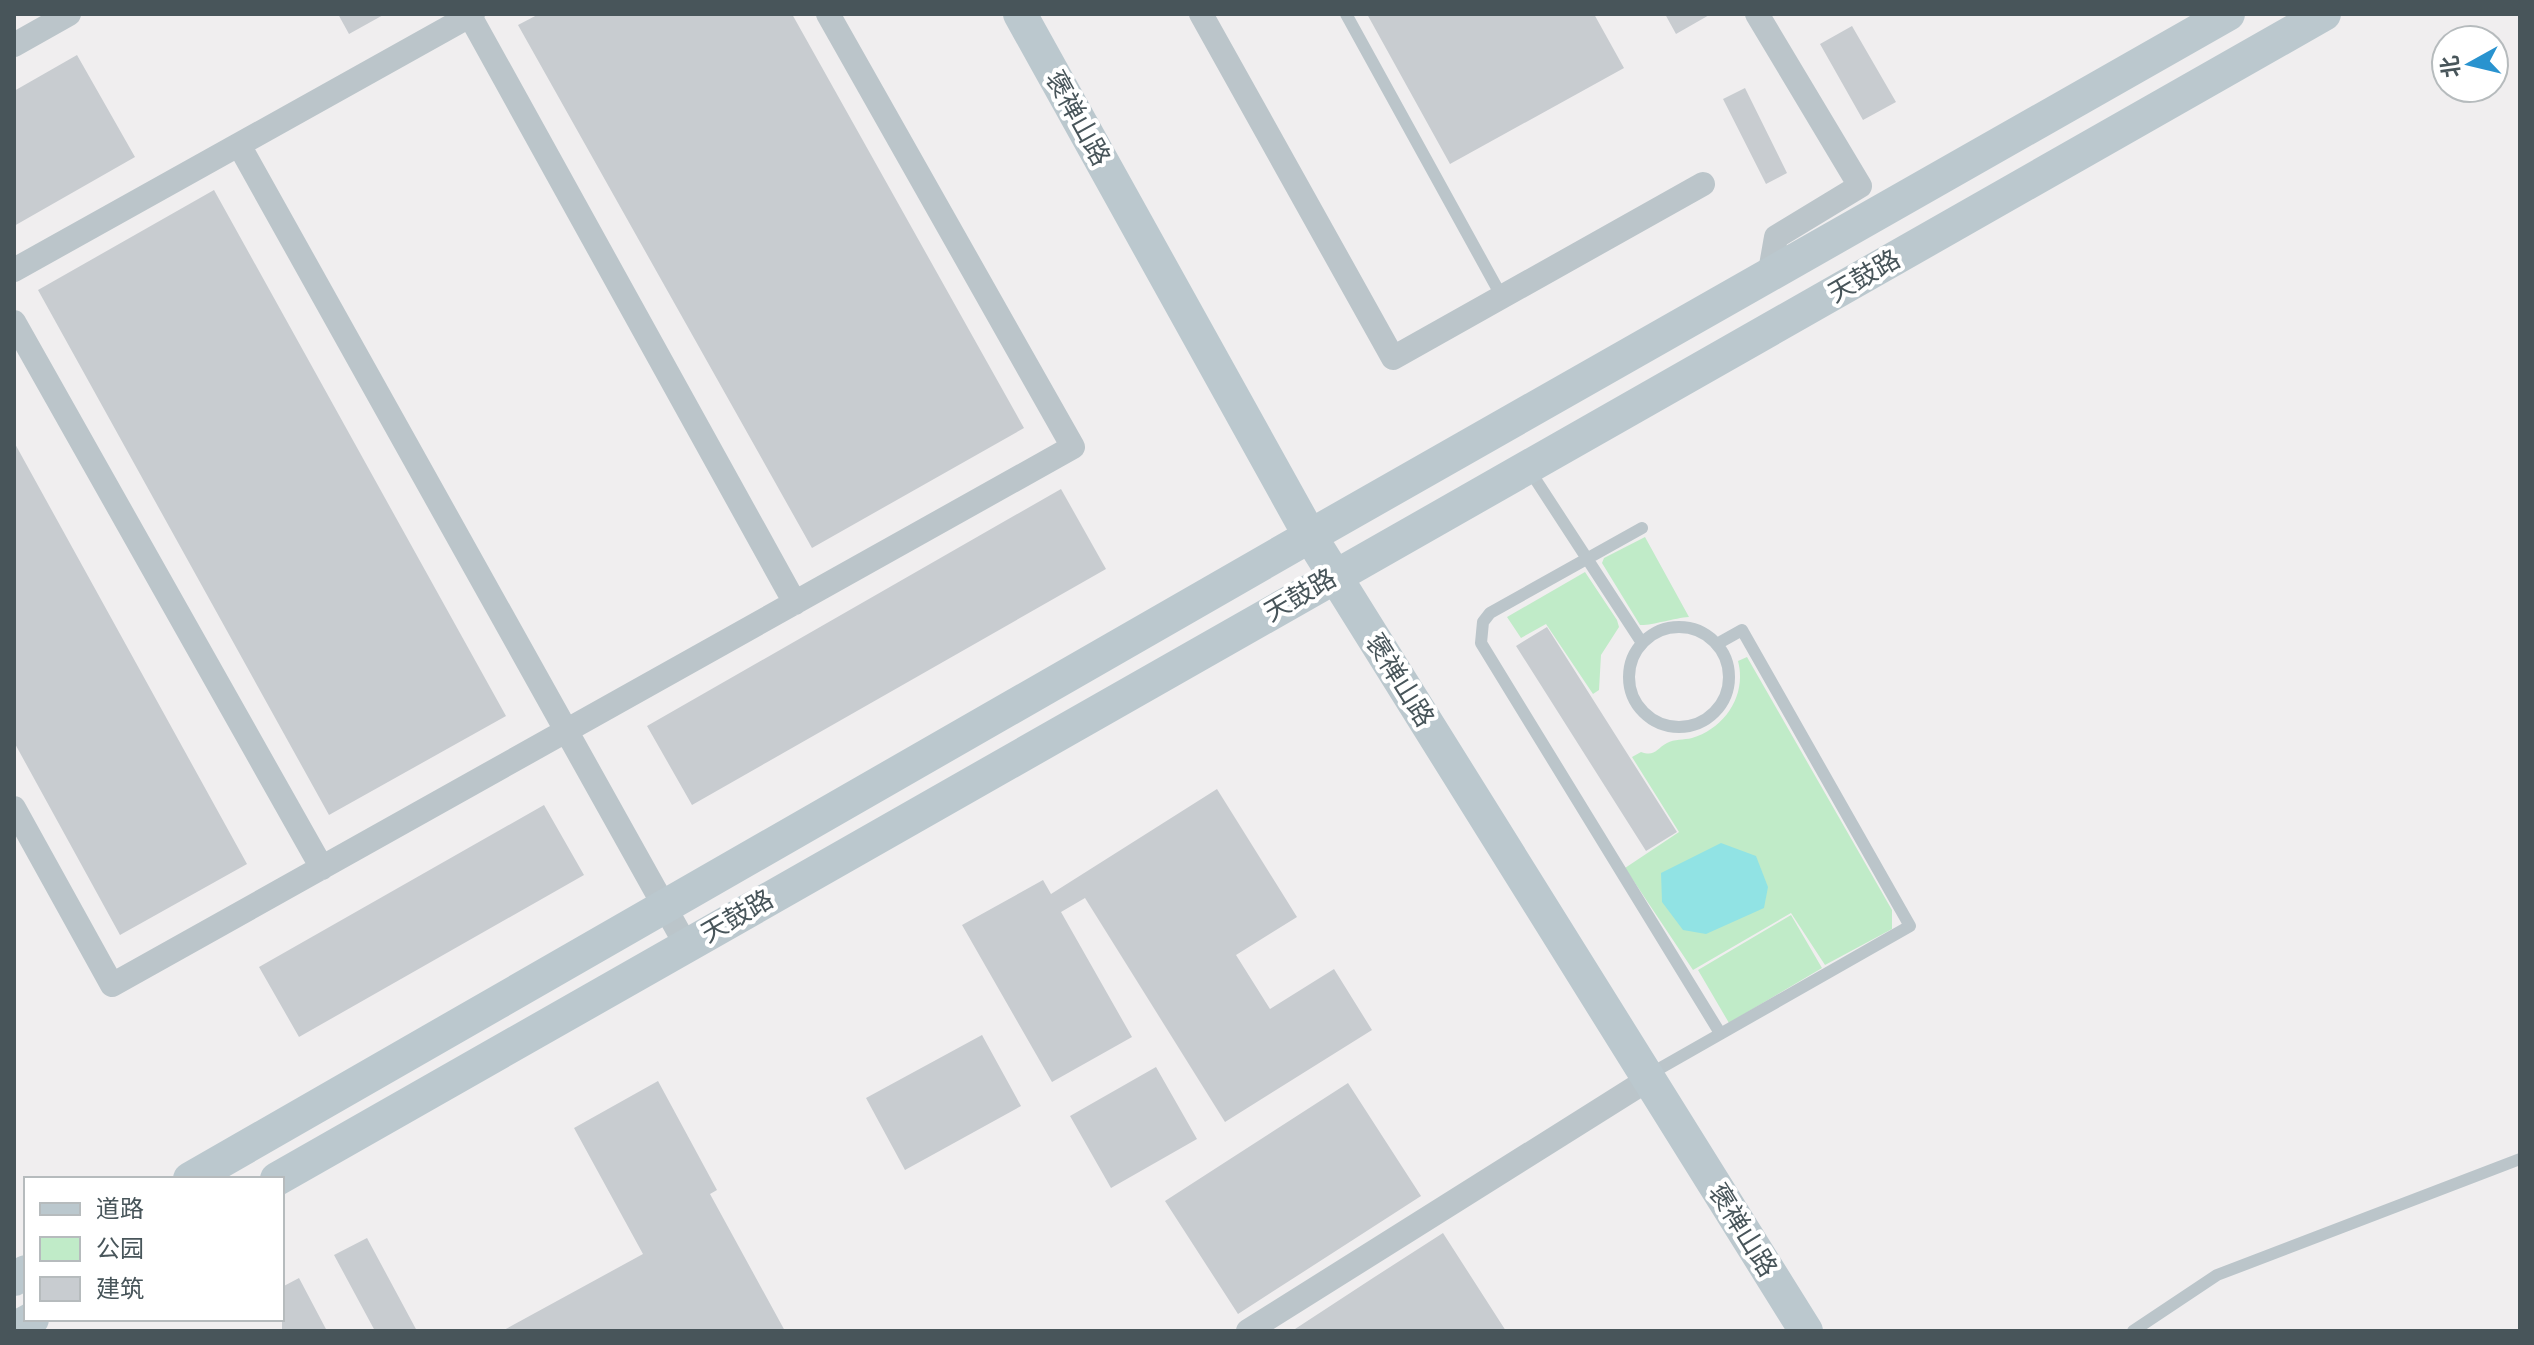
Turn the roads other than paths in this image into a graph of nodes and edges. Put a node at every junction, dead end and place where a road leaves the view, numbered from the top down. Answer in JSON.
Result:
{"nodes":[{"id":1,"x":69,"y":14,"type":"edge"},
{"id":2,"x":828,"y":14,"type":"edge"},
{"id":3,"x":1020,"y":14,"type":"edge"},
{"id":4,"x":1201,"y":14,"type":"edge"},
{"id":5,"x":1346,"y":14,"type":"edge"},
{"id":6,"x":1757,"y":14,"type":"edge"},
{"id":7,"x":2228,"y":14,"type":"edge"},
{"id":8,"x":2324,"y":14,"type":"edge"},
{"id":9,"x":472,"y":15,"type":"edge"},
{"id":10,"x":14,"y":45,"type":"edge"},
{"id":11,"x":239,"y":145,"type":"junction"},
{"id":12,"x":1703,"y":184,"type":"dead end"},
{"id":13,"x":14,"y":270,"type":"edge"},
{"id":14,"x":1769,"y":277,"type":"junction"},
{"id":15,"x":1502,"y":297,"type":"junction"},
{"id":16,"x":14,"y":322,"type":"edge"},
{"id":17,"x":1528,"y":468,"type":"junction"},
{"id":18,"x":1642,"y":528,"type":"dead end"},
{"id":19,"x":1310,"y":536,"type":"junction"},
{"id":20,"x":1588,"y":558,"type":"junction"},
{"id":21,"x":1334,"y":575,"type":"junction"},
{"id":22,"x":795,"y":603,"type":"junction"},
{"id":23,"x":1642,"y":643,"type":"junction"},
{"id":24,"x":1717,"y":644,"type":"junction"},
{"id":25,"x":566,"y":732,"type":"junction"},
{"id":26,"x":14,"y":808,"type":"edge"},
{"id":27,"x":322,"y":868,"type":"junction"},
{"id":28,"x":665,"y":908,"type":"junction"},
{"id":29,"x":686,"y":945,"type":"junction"},
{"id":30,"x":1720,"y":1033,"type":"junction"},
{"id":31,"x":1648,"y":1077,"type":"junction"},
{"id":32,"x":2520,"y":1159,"type":"edge"},
{"id":33,"x":194,"y":1177,"type":"edge"},
{"id":34,"x":280,"y":1177,"type":"edge"},
{"id":35,"x":1248,"y":1331,"type":"edge"},
{"id":36,"x":1806,"y":1331,"type":"edge"},
{"id":37,"x":2133,"y":1331,"type":"edge"}],
"edges":[{"from":1,"to":10,"type":"street"},
{"from":2,"to":22,"type":"street"},
{"from":3,"to":19,"type":"main road","name":"褒禅山路"},
{"from":4,"to":15,"type":"street"},
{"from":5,"to":15,"type":"lane"},
{"from":6,"to":14,"type":"street"},
{"from":7,"to":14,"type":"main road","name":"天鼓路"},
{"from":8,"to":17,"type":"main road","name":"天鼓路"},
{"from":9,"to":11,"type":"street"},
{"from":9,"to":22,"type":"street"},
{"from":11,"to":13,"type":"street"},
{"from":11,"to":25,"type":"street"},
{"from":12,"to":15,"type":"street"},
{"from":14,"to":19,"type":"main road","name":"天鼓路"},
{"from":16,"to":27,"type":"street"},
{"from":17,"to":20,"type":"lane"},
{"from":17,"to":21,"type":"main road","name":"天鼓路"},
{"from":18,"to":20,"type":"lane"},
{"from":19,"to":21,"type":"main road","name":"褒禅山路"},
{"from":19,"to":28,"type":"main road","name":"天鼓路"},
{"from":20,"to":23,"type":"lane"},
{"from":20,"to":30,"type":"lane"},
{"from":21,"to":29,"type":"main road","name":"天鼓路"},
{"from":21,"to":31,"type":"main road","name":"褒禅山路"},
{"from":22,"to":25,"type":"street"},
{"from":23,"to":24,"type":"lane"},
{"from":23,"to":24,"type":"lane"},
{"from":24,"to":30,"type":"lane"},
{"from":25,"to":27,"type":"street"},
{"from":25,"to":28,"type":"street"},
{"from":26,"to":27,"type":"street"},
{"from":28,"to":29,"type":"street"},
{"from":28,"to":33,"type":"main road","name":"天鼓路"},
{"from":29,"to":34,"type":"main road","name":"天鼓路"},
{"from":30,"to":31,"type":"lane"},
{"from":31,"to":35,"type":"street"},
{"from":31,"to":36,"type":"main road","name":"褒禅山路"},
{"from":32,"to":37,"type":"lane"}]}
